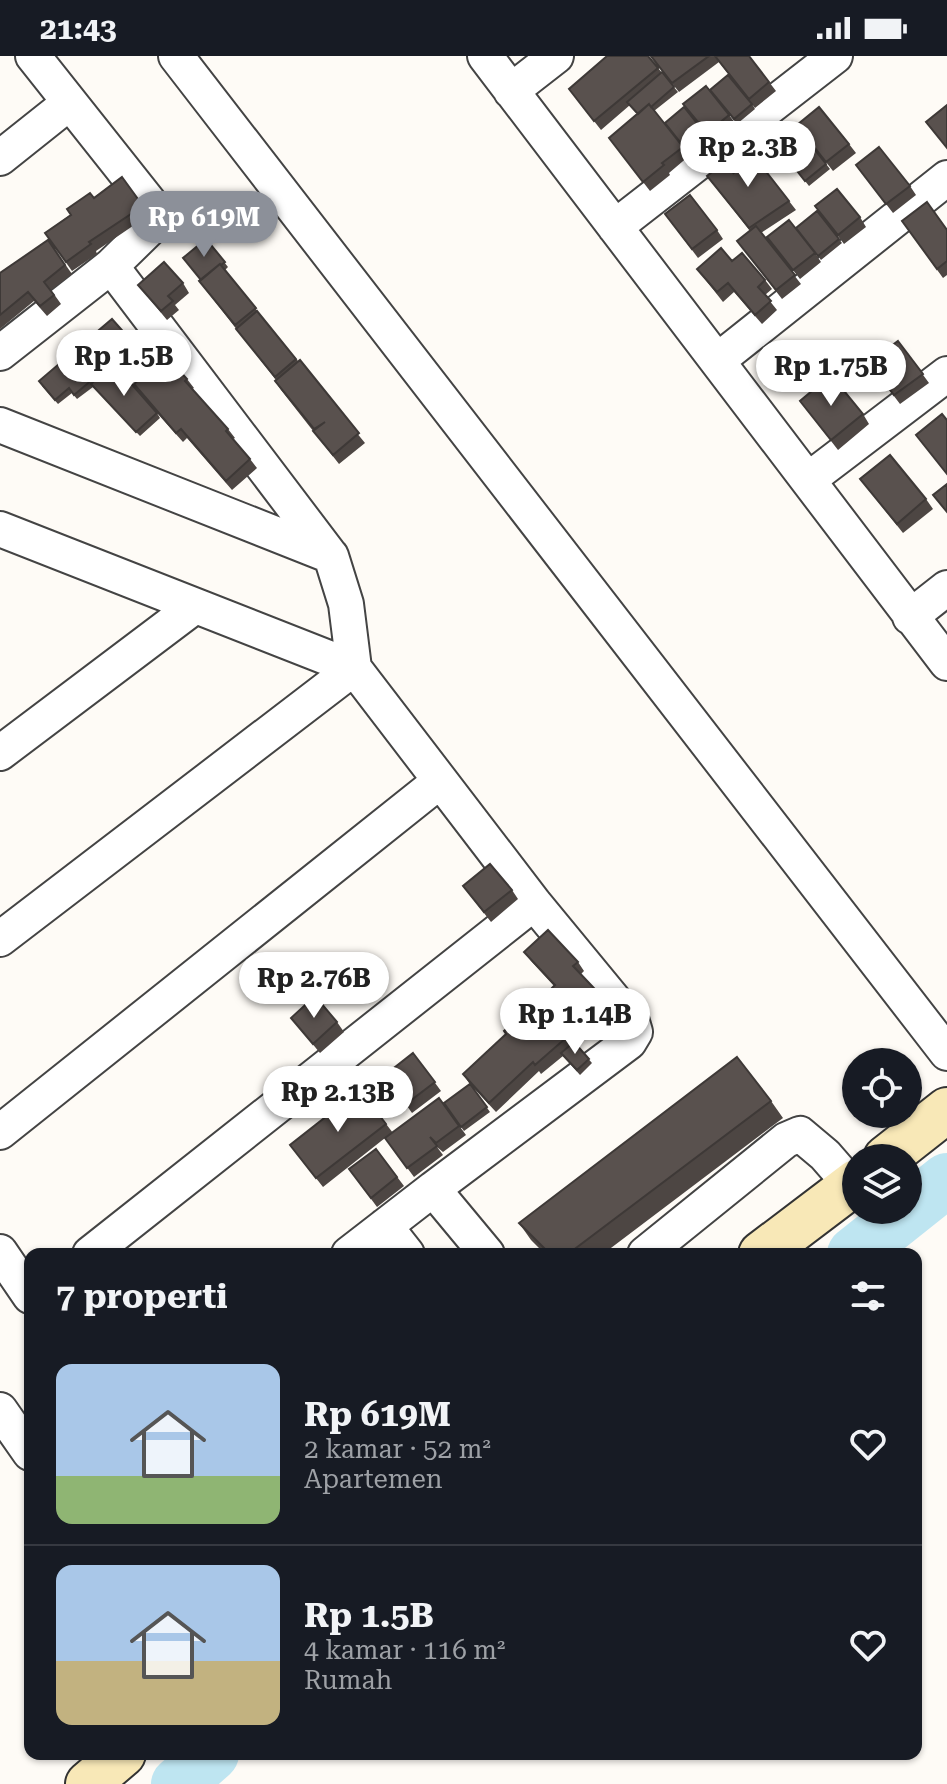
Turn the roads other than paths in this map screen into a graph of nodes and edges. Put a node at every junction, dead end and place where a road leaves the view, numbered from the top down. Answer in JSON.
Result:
{"nodes":[{"id":1,"x":33,"y":56,"type":"edge"},
{"id":2,"x":176,"y":56,"type":"edge"},
{"id":3,"x":485,"y":56,"type":"edge"},
{"id":4,"x":556,"y":56,"type":"edge"},
{"id":5,"x":835,"y":56,"type":"edge"},
{"id":6,"x":511,"y":91,"type":"junction"},
{"id":7,"x":69,"y":103,"type":"junction"},
{"id":8,"x":0,"y":158,"type":"edge"},
{"id":9,"x":947,"y":178,"type":"edge"},
{"id":10,"x":615,"y":227,"type":"junction"},
{"id":11,"x":111,"y":266,"type":"junction"},
{"id":12,"x":0,"y":353,"type":"edge"},
{"id":13,"x":717,"y":361,"type":"junction"},
{"id":14,"x":947,"y":374,"type":"edge"},
{"id":15,"x":0,"y":425,"type":"edge"},
{"id":16,"x":808,"y":480,"type":"junction"},
{"id":17,"x":9,"y":542,"type":"edge"},
{"id":18,"x":331,"y":556,"type":"junction"},
{"id":19,"x":947,"y":588,"type":"edge"},
{"id":20,"x":195,"y":606,"type":"junction"},
{"id":21,"x":910,"y":617,"type":"junction"},
{"id":22,"x":947,"y":663,"type":"edge"},
{"id":23,"x":354,"y":668,"type":"junction"},
{"id":24,"x":0,"y":753,"type":"edge"},
{"id":25,"x":440,"y":781,"type":"junction"},
{"id":26,"x":534,"y":903,"type":"junction"},
{"id":27,"x":0,"y":939,"type":"edge"},
{"id":28,"x":947,"y":1053,"type":"edge"},
{"id":29,"x":947,"y":1110,"type":"edge"},
{"id":30,"x":0,"y":1132,"type":"edge"},
{"id":31,"x":904,"y":1144,"type":"edge"},
{"id":32,"x":842,"y":1173,"type":"edge"},
{"id":33,"x":842,"y":1177,"type":"edge"},
{"id":34,"x":433,"y":1189,"type":"junction"},
{"id":35,"x":385,"y":1226,"type":"junction"},
{"id":36,"x":98,"y":1248,"type":"edge"},
{"id":37,"x":357,"y":1248,"type":"edge"},
{"id":38,"x":402,"y":1248,"type":"edge"},
{"id":39,"x":482,"y":1248,"type":"edge"},
{"id":40,"x":652,"y":1248,"type":"edge"},
{"id":41,"x":767,"y":1248,"type":"edge"},
{"id":42,"x":0,"y":1252,"type":"edge"},
{"id":43,"x":24,"y":1287,"type":"edge"},
{"id":44,"x":0,"y":1410,"type":"edge"},
{"id":45,"x":24,"y":1444,"type":"edge"},
{"id":46,"x":116,"y":1760,"type":"edge"},
{"id":47,"x":88,"y":1784,"type":"edge"}],
"edges":[{"from":1,"to":7,"type":"street"},
{"from":2,"to":28,"type":"street"},
{"from":3,"to":6,"type":"street"},
{"from":4,"to":6,"type":"street"},
{"from":5,"to":10,"type":"street"},
{"from":6,"to":10,"type":"street"},
{"from":7,"to":8,"type":"street"},
{"from":7,"to":11,"type":"street"},
{"from":9,"to":13,"type":"street"},
{"from":10,"to":13,"type":"street"},
{"from":11,"to":12,"type":"street"},
{"from":11,"to":18,"type":"street"},
{"from":13,"to":16,"type":"street"},
{"from":14,"to":16,"type":"street"},
{"from":15,"to":18,"type":"street"},
{"from":16,"to":21,"type":"street"},
{"from":17,"to":20,"type":"street"},
{"from":18,"to":23,"type":"street"},
{"from":19,"to":21,"type":"street"},
{"from":20,"to":23,"type":"street"},
{"from":20,"to":24,"type":"street"},
{"from":21,"to":22,"type":"street"},
{"from":23,"to":25,"type":"street"},
{"from":23,"to":27,"type":"street"},
{"from":25,"to":26,"type":"street"},
{"from":25,"to":30,"type":"street"},
{"from":26,"to":34,"type":"street"},
{"from":26,"to":36,"type":"street"},
{"from":29,"to":31,"type":"street"},
{"from":32,"to":40,"type":"street"},
{"from":33,"to":41,"type":"street"},
{"from":34,"to":35,"type":"street"},
{"from":34,"to":39,"type":"street"},
{"from":35,"to":37,"type":"street"},
{"from":35,"to":38,"type":"street"},
{"from":42,"to":43,"type":"street"},
{"from":44,"to":45,"type":"street"},
{"from":46,"to":47,"type":"street"}]}
